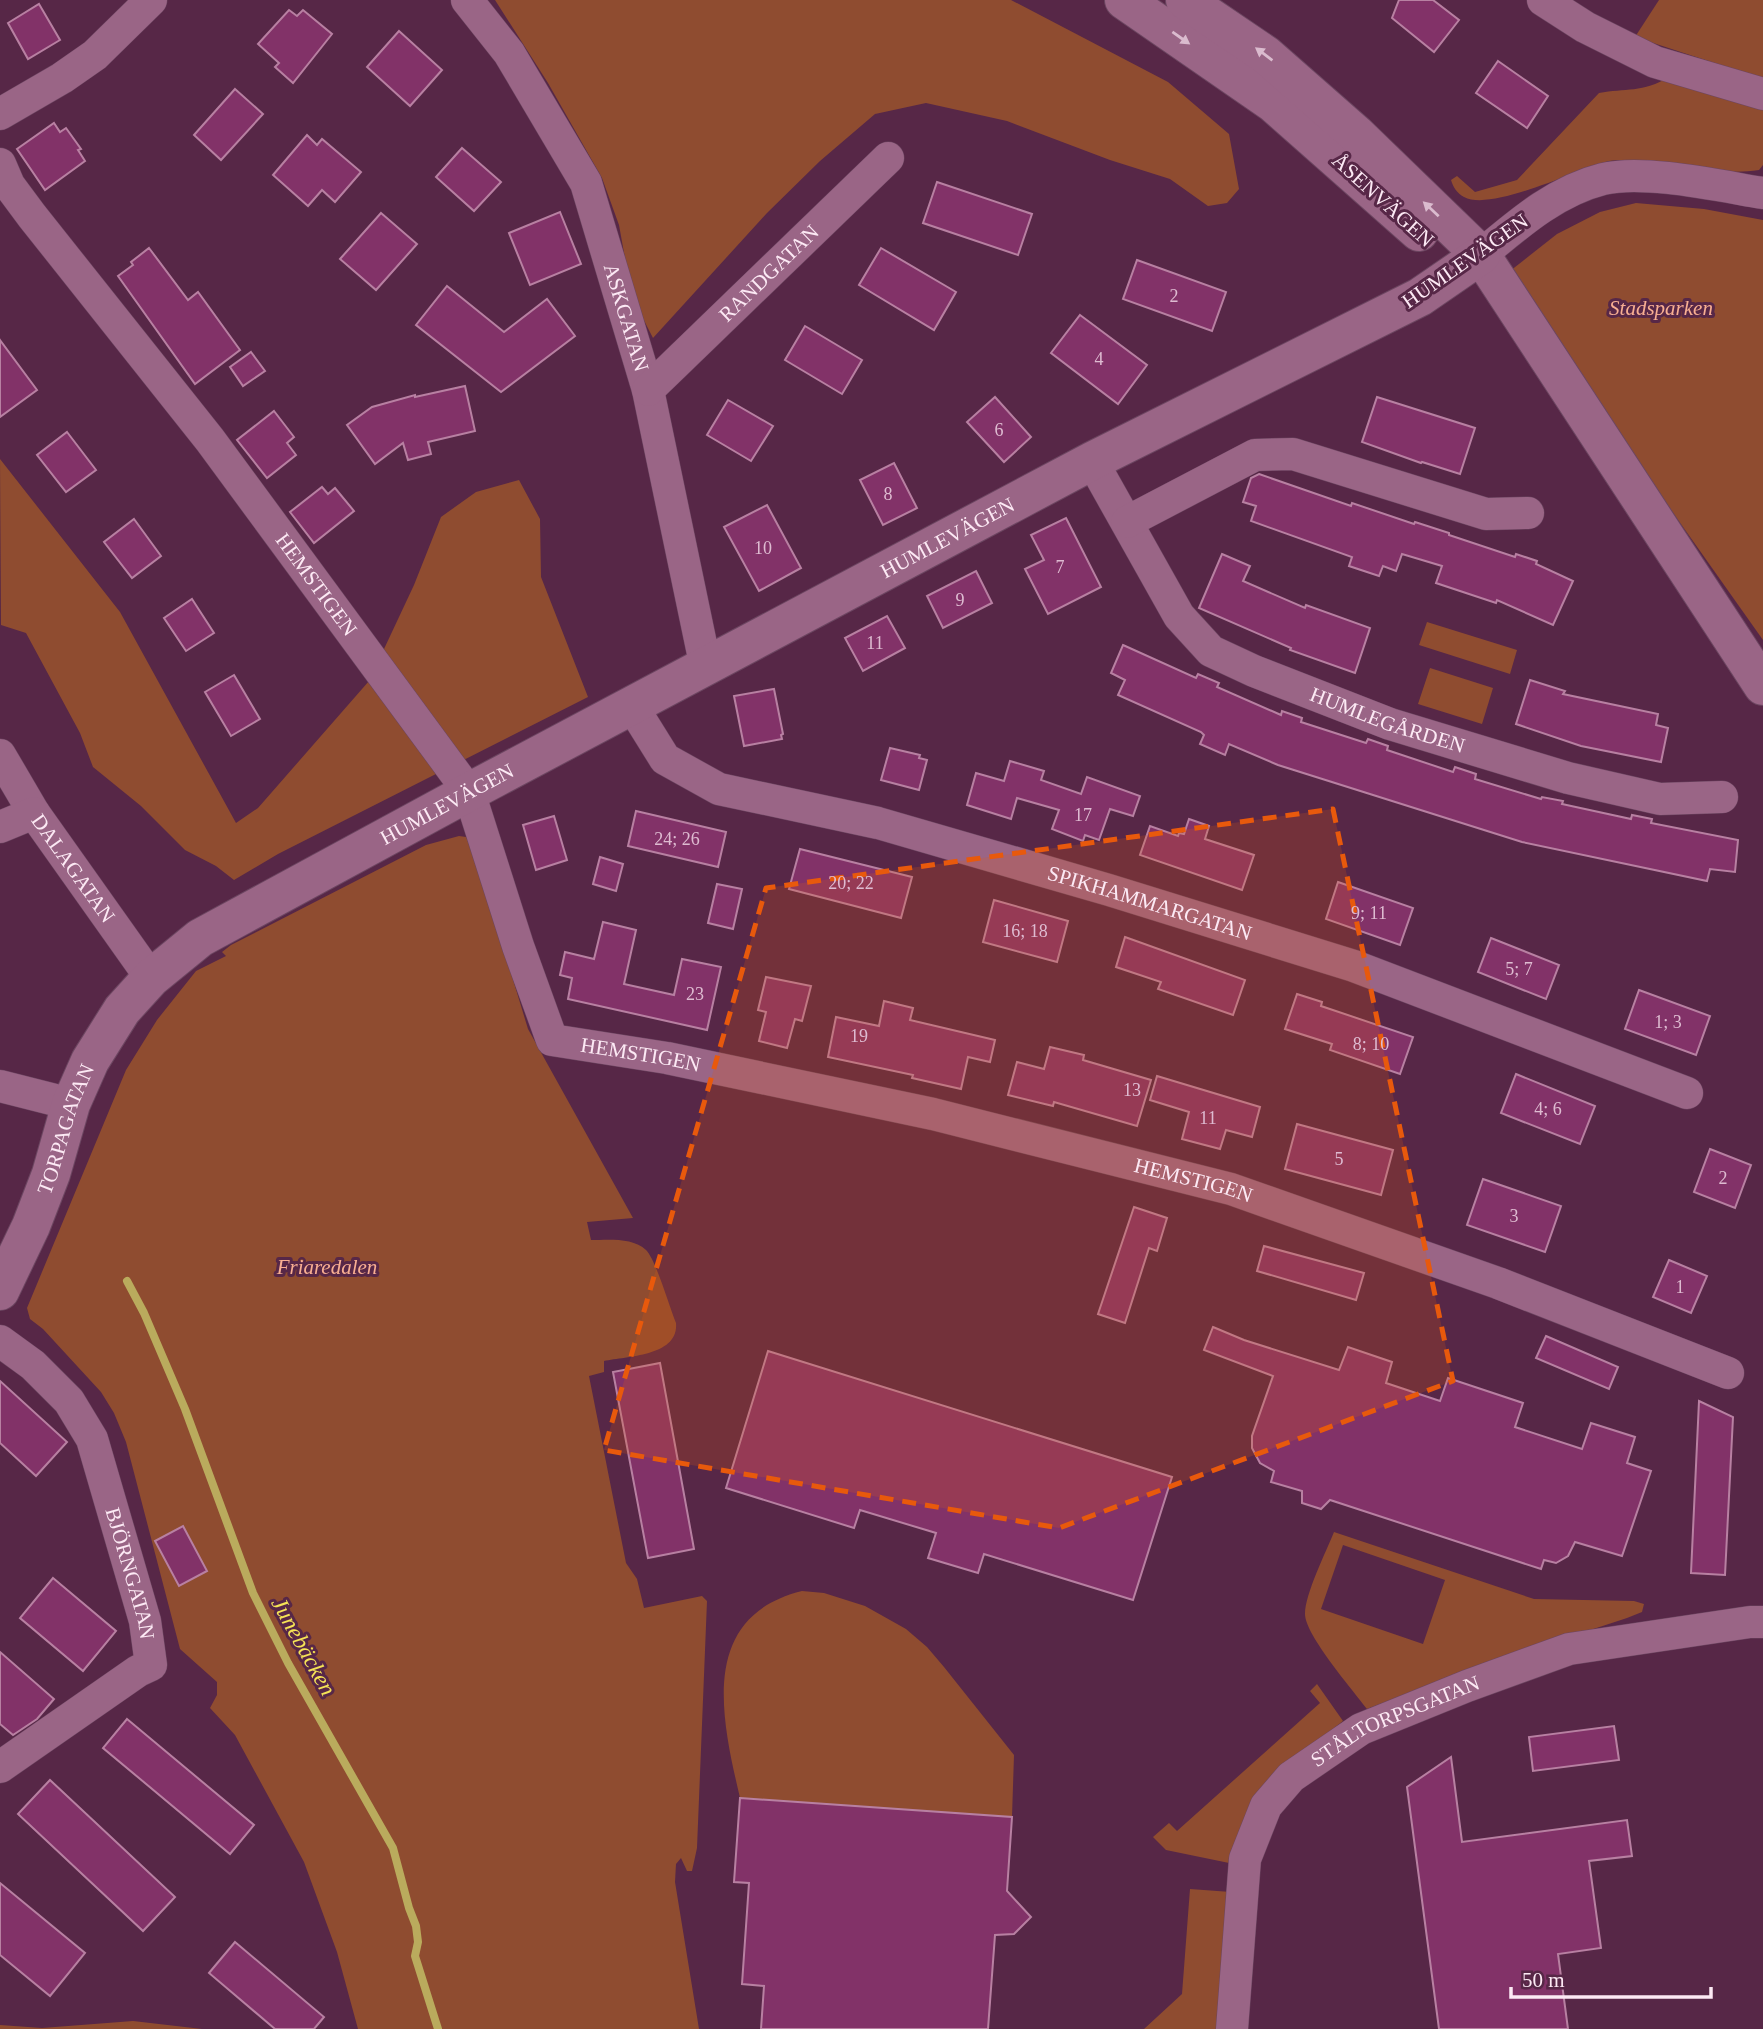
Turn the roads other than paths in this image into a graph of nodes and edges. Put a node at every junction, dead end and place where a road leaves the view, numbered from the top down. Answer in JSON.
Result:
{"nodes":[{"id":1,"x":150,"y":0,"type":"edge"},
{"id":2,"x":467,"y":0,"type":"edge"},
{"id":3,"x":1124,"y":0,"type":"edge"},
{"id":4,"x":1185,"y":0,"type":"edge"},
{"id":5,"x":1543,"y":0,"type":"edge"},
{"id":6,"x":1763,"y":94,"type":"edge"},
{"id":7,"x":0,"y":114,"type":"edge"},
{"id":8,"x":888,"y":158,"type":"dead end"},
{"id":9,"x":0,"y":164,"type":"edge"},
{"id":10,"x":1763,"y":193,"type":"edge"},
{"id":11,"x":1470,"y":262,"type":"junction"},
{"id":12,"x":648,"y":390,"type":"junction"},
{"id":13,"x":1092,"y":461,"type":"junction"},
{"id":14,"x":1528,"y":513,"type":"dead end"},
{"id":15,"x":1127,"y":522,"type":"junction"},
{"id":16,"x":706,"y":667,"type":"junction"},
{"id":17,"x":1763,"y":686,"type":"edge"},
{"id":18,"x":632,"y":706,"type":"junction"},
{"id":19,"x":0,"y":755,"type":"edge"},
{"id":20,"x":469,"y":792,"type":"junction"},
{"id":21,"x":1722,"y":797,"type":"dead end"},
{"id":22,"x":34,"y":813,"type":"junction"},
{"id":23,"x":0,"y":828,"type":"edge"},
{"id":24,"x":150,"y":978,"type":"junction"},
{"id":25,"x":0,"y":1086,"type":"edge"},
{"id":26,"x":1687,"y":1093,"type":"dead end"},
{"id":27,"x":71,"y":1104,"type":"junction"},
{"id":28,"x":0,"y":1291,"type":"edge"},
{"id":29,"x":0,"y":1341,"type":"edge"},
{"id":30,"x":1728,"y":1373,"type":"dead end"},
{"id":31,"x":1763,"y":1622,"type":"edge"},
{"id":32,"x":0,"y":1767,"type":"edge"},
{"id":33,"x":1232,"y":2029,"type":"edge"}],
"edges":[{"from":1,"to":7,"type":"street"},
{"from":2,"to":12,"type":"street","name":"ASKGATAN"},
{"from":3,"to":11,"type":"street","name":"ÅSENVÄGEN","one_way":true},
{"from":11,"to":4,"type":"street","name":"ÅSENVÄGEN","one_way":true},
{"from":5,"to":6,"type":"street"},
{"from":8,"to":12,"type":"street","name":"RANDGATAN"},
{"from":9,"to":20,"type":"street","name":"HEMSTIGEN"},
{"from":10,"to":11,"type":"street","name":"HUMLEVÄGEN"},
{"from":11,"to":13,"type":"street","name":"HUMLEVÄGEN"},
{"from":11,"to":17,"type":"street","name":"ÅSENVÄGEN"},
{"from":12,"to":16,"type":"street","name":"ASKGATAN"},
{"from":13,"to":15,"type":"street","name":"HUMLEGÅRDEN"},
{"from":13,"to":16,"type":"street","name":"HUMLEVÄGEN"},
{"from":14,"to":15,"type":"street"},
{"from":15,"to":21,"type":"street","name":"HUMLEGÅRDEN"},
{"from":16,"to":18,"type":"street","name":"HUMLEVÄGEN"},
{"from":18,"to":20,"type":"street","name":"HUMLEVÄGEN"},
{"from":18,"to":26,"type":"street","name":"SPIKHAMMARGATAN"},
{"from":19,"to":22,"type":"street","name":"DALAGATAN"},
{"from":20,"to":24,"type":"street","name":"HUMLEVÄGEN"},
{"from":20,"to":30,"type":"street","name":"HEMSTIGEN"},
{"from":22,"to":23,"type":"street"},
{"from":22,"to":24,"type":"street","name":"DALAGATAN"},
{"from":24,"to":27,"type":"street","name":"TORPAGATAN"},
{"from":25,"to":27,"type":"street"},
{"from":27,"to":28,"type":"street","name":"TORPAGATAN"},
{"from":29,"to":32,"type":"street","name":"BJÖRNGATAN"},
{"from":31,"to":33,"type":"street","name":"STÅLTORPSGATAN"}]}
